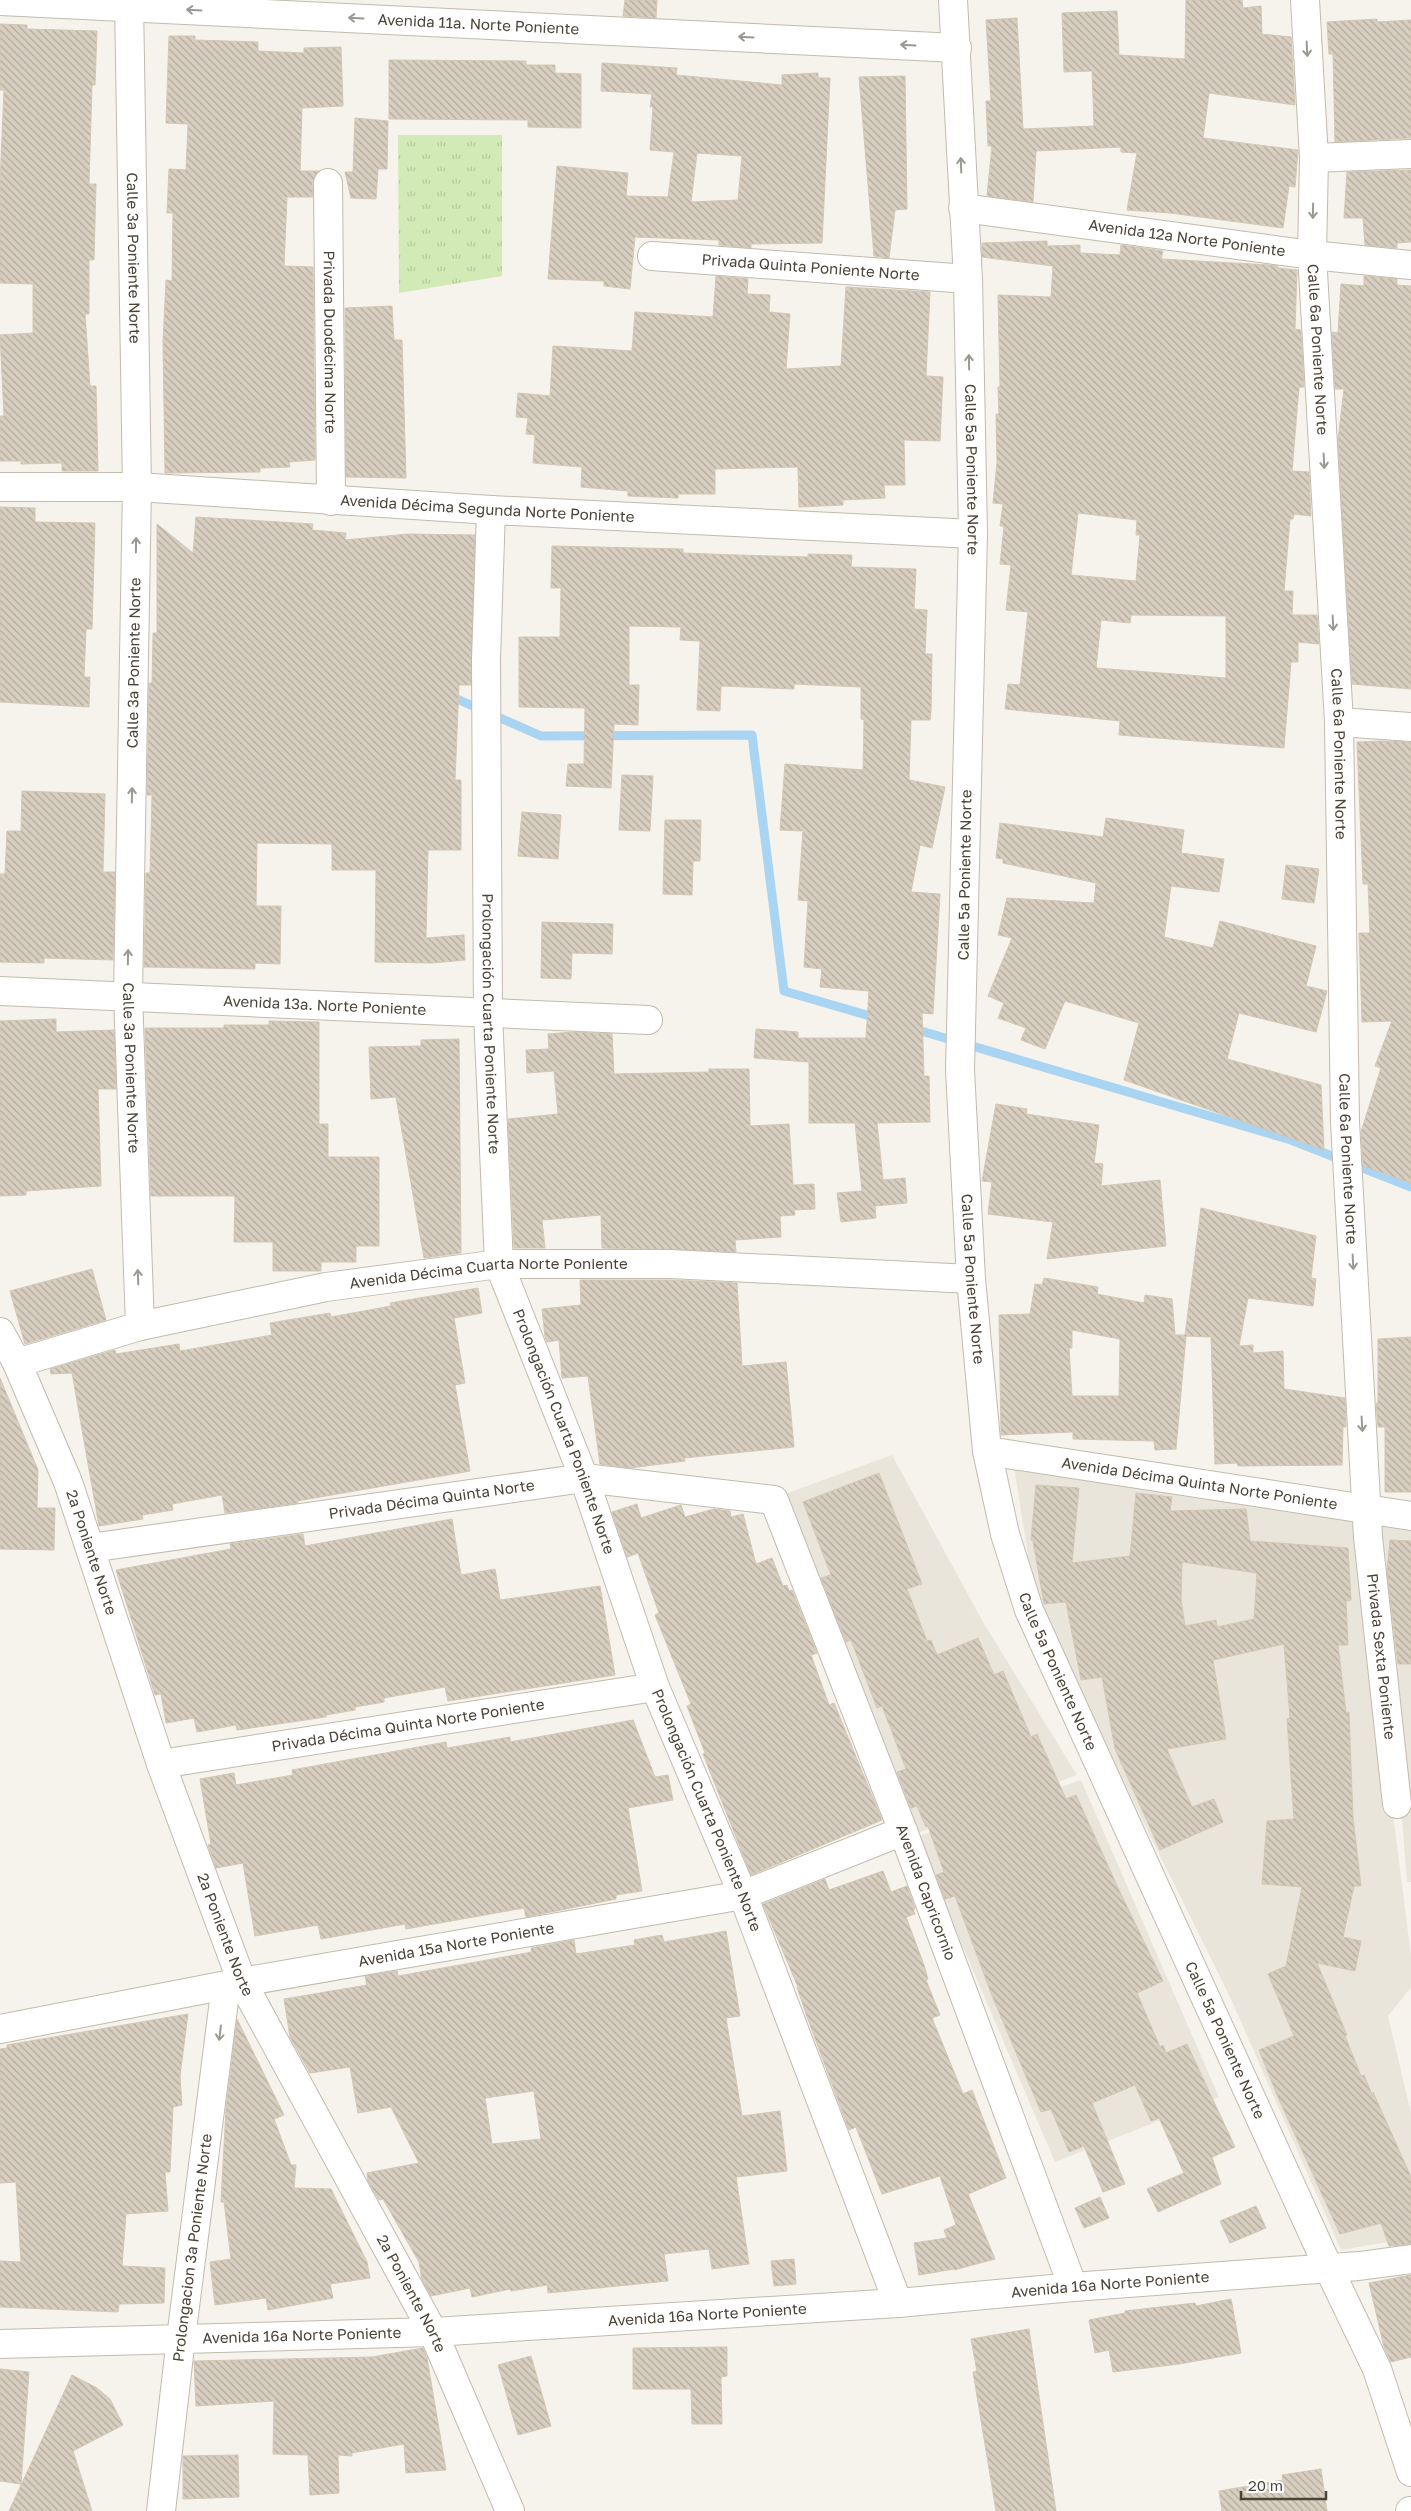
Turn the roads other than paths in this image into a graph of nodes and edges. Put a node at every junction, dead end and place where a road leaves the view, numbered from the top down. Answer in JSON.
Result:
{"nodes":[{"id":1,"x":953,"y":0,"type":"edge"},
{"id":2,"x":1305,"y":0,"type":"edge"},
{"id":3,"x":0,"y":1,"type":"edge"},
{"id":4,"x":129,"y":4,"type":"edge"},
{"id":5,"x":957,"y":48,"type":"junction"},
{"id":6,"x":1411,"y":154,"type":"edge"},
{"id":7,"x":1314,"y":158,"type":"junction"},
{"id":8,"x":328,"y":184,"type":"dead end"},
{"id":9,"x":963,"y":208,"type":"junction"},
{"id":10,"x":1312,"y":255,"type":"junction"},
{"id":11,"x":652,"y":256,"type":"dead end"},
{"id":12,"x":1411,"y":265,"type":"edge"},
{"id":13,"x":968,"y":279,"type":"junction"},
{"id":14,"x":0,"y":487,"type":"edge"},
{"id":15,"x":137,"y":487,"type":"junction"},
{"id":16,"x":331,"y":501,"type":"junction"},
{"id":17,"x":491,"y":510,"type":"junction"},
{"id":18,"x":972,"y":534,"type":"junction"},
{"id":19,"x":1339,"y":722,"type":"junction"},
{"id":20,"x":1411,"y":727,"type":"edge"},
{"id":21,"x":0,"y":991,"type":"edge"},
{"id":22,"x":128,"y":995,"type":"junction"},
{"id":23,"x":488,"y":1014,"type":"junction"},
{"id":24,"x":648,"y":1020,"type":"dead end"},
{"id":25,"x":499,"y":1264,"type":"junction"},
{"id":26,"x":971,"y":1279,"type":"junction"},
{"id":27,"x":140,"y":1326,"type":"junction"},
{"id":28,"x":0,"y":1332,"type":"edge"},
{"id":29,"x":17,"y":1363,"type":"junction"},
{"id":30,"x":987,"y":1451,"type":"junction"},
{"id":31,"x":584,"y":1478,"type":"junction"},
{"id":32,"x":774,"y":1500,"type":"joint"},
{"id":33,"x":1367,"y":1508,"type":"junction"},
{"id":34,"x":1411,"y":1516,"type":"edge"},
{"id":35,"x":90,"y":1548,"type":"junction"},
{"id":36,"x":655,"y":1687,"type":"junction"},
{"id":37,"x":161,"y":1764,"type":"junction"},
{"id":38,"x":1397,"y":1804,"type":"dead end"},
{"id":39,"x":903,"y":1831,"type":"junction"},
{"id":40,"x":743,"y":1895,"type":"junction"},
{"id":41,"x":234,"y":1984,"type":"junction"},
{"id":42,"x":0,"y":2029,"type":"edge"},
{"id":43,"x":1411,"y":2259,"type":"edge"},
{"id":44,"x":1329,"y":2268,"type":"junction"},
{"id":45,"x":1073,"y":2287,"type":"junction"},
{"id":46,"x":898,"y":2303,"type":"junction"},
{"id":47,"x":433,"y":2332,"type":"junction"},
{"id":48,"x":181,"y":2338,"type":"junction"},
{"id":49,"x":0,"y":2344,"type":"edge"},
{"id":50,"x":1411,"y":2472,"type":"edge"},
{"id":51,"x":161,"y":2511,"type":"edge"},
{"id":52,"x":510,"y":2511,"type":"edge"}],
"edges":[{"from":1,"to":5,"type":"street","name":"Calle 5a Poniente Norte"},
{"from":2,"to":7,"type":"street","name":"Calle 6a Poniente Norte","one_way":true},
{"from":3,"to":4,"type":"street","name":"Avenida 11a. Norte Poniente"},
{"from":5,"to":4,"type":"street","name":"Avenida 11a. Norte Poniente","one_way":true},
{"from":4,"to":15,"type":"street","name":"Calle 3a Poniente Norte"},
{"from":9,"to":5,"type":"street","name":"Calle 5a Poniente Norte","one_way":true},
{"from":6,"to":7,"type":"street"},
{"from":7,"to":10,"type":"street","name":"Calle 6a Poniente Norte","one_way":true},
{"from":8,"to":16,"type":"street","name":"Privada Duodécima Norte"},
{"from":9,"to":10,"type":"street","name":"Avenida 12a Norte Poniente"},
{"from":9,"to":13,"type":"street","name":"Calle 5a Poniente Norte"},
{"from":10,"to":12,"type":"street","name":"Avenida 12a Norte Poniente"},
{"from":10,"to":19,"type":"street","name":"Calle 6a Poniente Norte","one_way":true},
{"from":11,"to":13,"type":"street","name":"Privada Quinta Poniente Norte"},
{"from":18,"to":13,"type":"street","name":"Calle 5a Poniente Norte","one_way":true},
{"from":14,"to":15,"type":"street","name":"Avenida Décima Segunda Norte Poniente"},
{"from":15,"to":16,"type":"street","name":"Avenida Décima Segunda Norte Poniente"},
{"from":22,"to":15,"type":"street","name":"Calle 3a Poniente Norte","one_way":true},
{"from":16,"to":17,"type":"street","name":"Avenida Décima Segunda Norte Poniente"},
{"from":17,"to":18,"type":"street","name":"Avenida Décima Segunda Norte Poniente"},
{"from":17,"to":23,"type":"street","name":"Prolongación Cuarta Poniente Norte"},
{"from":18,"to":26,"type":"street","name":"Calle 5a Poniente Norte"},
{"from":19,"to":20,"type":"street"},
{"from":19,"to":33,"type":"street","name":"Calle 6a Poniente Norte","one_way":true},
{"from":21,"to":22,"type":"street","name":"Avenida 13a. Norte Poniente"},
{"from":22,"to":23,"type":"street","name":"Avenida 13a. Norte Poniente"},
{"from":27,"to":22,"type":"street","name":"Calle 3a Poniente Norte","one_way":true},
{"from":23,"to":24,"type":"street","name":"Avenida 13a. Norte Poniente"},
{"from":23,"to":25,"type":"street","name":"Prolongación Cuarta Poniente Norte"},
{"from":25,"to":26,"type":"street","name":"Avenida Décima Cuarta Norte Poniente"},
{"from":25,"to":27,"type":"street","name":"Avenida Décima Cuarta Norte Poniente"},
{"from":25,"to":31,"type":"street","name":"Prolongación Cuarta Poniente Norte"},
{"from":26,"to":30,"type":"street","name":"Calle 5a Poniente Norte"},
{"from":27,"to":29,"type":"street","name":"Avenida Décima Cuarta Norte Poniente"},
{"from":28,"to":29,"type":"street","name":"2a Poniente Norte"},
{"from":29,"to":35,"type":"street","name":"2a Poniente Norte"},
{"from":30,"to":33,"type":"street","name":"Avenida Décima Quinta Norte Poniente"},
{"from":30,"to":44,"type":"street","name":"Calle 5a Poniente Norte"},
{"from":31,"to":32,"type":"street","name":"Privada Décima Quinta Norte"},
{"from":31,"to":35,"type":"street","name":"Privada Décima Quinta Norte"},
{"from":31,"to":36,"type":"street","name":"Prolongación Cuarta Poniente Norte"},
{"from":32,"to":39,"type":"street","name":"Avenida Capricornio"},
{"from":33,"to":34,"type":"street","name":"Avenida Décima Quinta Norte Poniente"},
{"from":33,"to":38,"type":"street","name":"Privada Sexta Poniente"},
{"from":35,"to":37,"type":"street","name":"2a Poniente Norte"},
{"from":36,"to":37,"type":"street","name":"Privada Décima Quinta Norte Poniente"},
{"from":36,"to":40,"type":"street","name":"Prolongación Cuarta Poniente Norte"},
{"from":37,"to":41,"type":"street","name":"2a Poniente Norte"},
{"from":39,"to":40,"type":"street","name":"Avenida 15a Norte Poniente"},
{"from":39,"to":45,"type":"street","name":"Avenida Capricornio"},
{"from":40,"to":41,"type":"street","name":"Avenida 15a Norte Poniente"},
{"from":40,"to":46,"type":"street","name":"Prolongación Cuarta Poniente Norte"},
{"from":41,"to":42,"type":"street","name":"Avenida 15a Norte Poniente"},
{"from":41,"to":47,"type":"street","name":"2a Poniente Norte"},
{"from":41,"to":48,"type":"street","name":"Prolongacion 3a Poniente Norte","one_way":true},
{"from":43,"to":44,"type":"street","name":"Avenida 16a Norte Poniente"},
{"from":44,"to":45,"type":"street","name":"Avenida 16a Norte Poniente"},
{"from":44,"to":50,"type":"street","name":"Calle 5a Poniente Norte"},
{"from":45,"to":46,"type":"street","name":"Avenida 16a Norte Poniente"},
{"from":46,"to":47,"type":"street","name":"Avenida 16a Norte Poniente"},
{"from":47,"to":48,"type":"street","name":"Avenida 16a Norte Poniente"},
{"from":47,"to":52,"type":"street","name":"2a Poniente Norte"},
{"from":48,"to":49,"type":"street","name":"Avenida 16a Norte Poniente"},
{"from":48,"to":51,"type":"street","name":"Prolongacion 3a Poniente Norte"}]}
